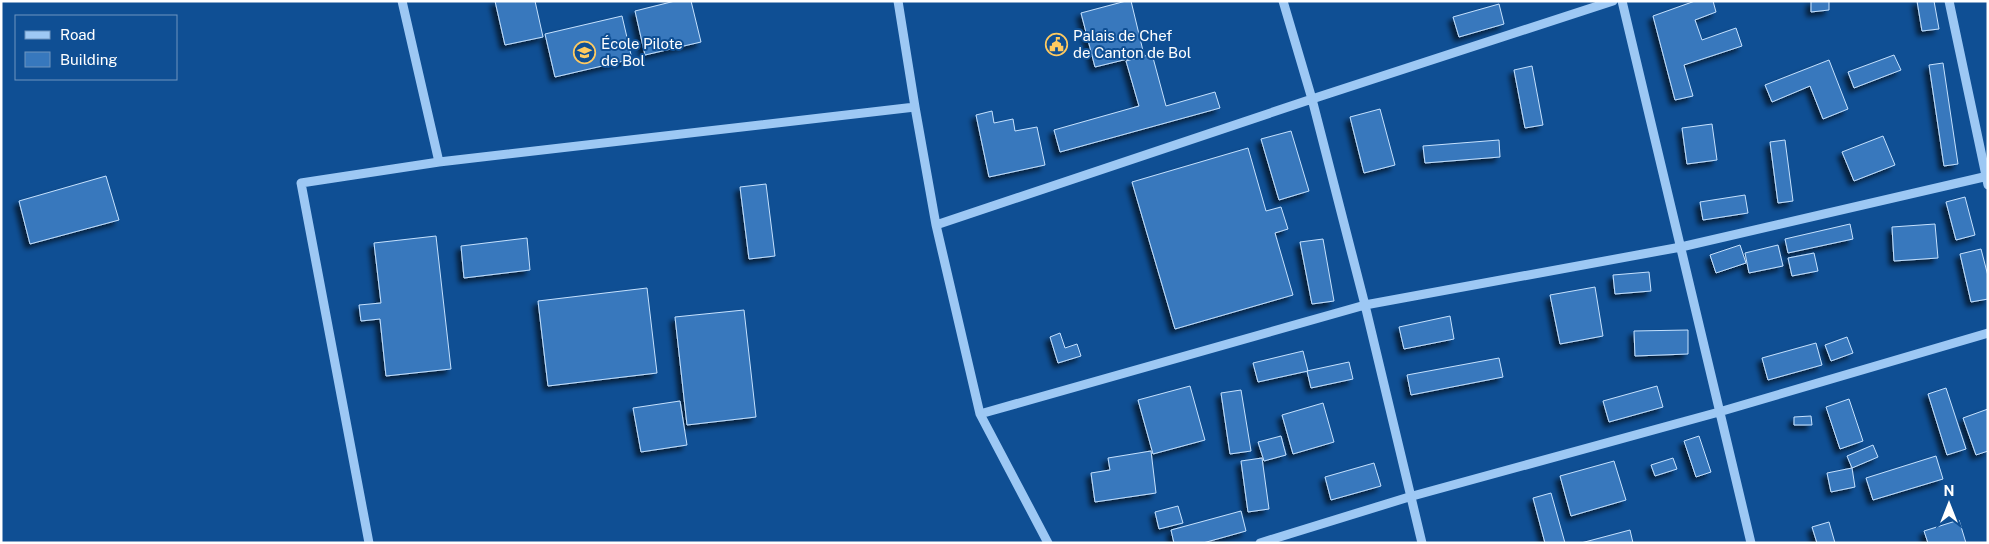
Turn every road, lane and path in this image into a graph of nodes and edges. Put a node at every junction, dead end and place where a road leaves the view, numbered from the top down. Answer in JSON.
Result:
{"nodes":[{"id":1,"x":402,"y":1,"type":"edge"},
{"id":2,"x":898,"y":1,"type":"edge"},
{"id":3,"x":1283,"y":1,"type":"edge"},
{"id":4,"x":1613,"y":1,"type":"edge"},
{"id":5,"x":1622,"y":1,"type":"edge"},
{"id":6,"x":1949,"y":1,"type":"edge"},
{"id":7,"x":1312,"y":99,"type":"junction"},
{"id":8,"x":914,"y":107,"type":"junction"},
{"id":9,"x":440,"y":162,"type":"junction"},
{"id":10,"x":1987,"y":179,"type":"edge"},
{"id":11,"x":936,"y":225,"type":"junction"},
{"id":12,"x":1681,"y":247,"type":"junction"},
{"id":13,"x":1365,"y":305,"type":"junction"},
{"id":14,"x":1988,"y":333,"type":"edge"},
{"id":15,"x":1719,"y":412,"type":"junction"},
{"id":16,"x":980,"y":414,"type":"junction"},
{"id":17,"x":1409,"y":497,"type":"junction"},
{"id":18,"x":368,"y":543,"type":"edge"},
{"id":19,"x":1048,"y":543,"type":"edge"},
{"id":20,"x":1260,"y":543,"type":"edge"},
{"id":21,"x":1422,"y":543,"type":"edge"},
{"id":22,"x":1751,"y":543,"type":"edge"}],
"edges":[{"from":1,"to":9,"type":"street"},
{"from":2,"to":8,"type":"street"},
{"from":3,"to":7,"type":"street"},
{"from":4,"to":7,"type":"street"},
{"from":5,"to":12,"type":"street"},
{"from":6,"to":10,"type":"street"},
{"from":7,"to":11,"type":"street"},
{"from":7,"to":13,"type":"street"},
{"from":8,"to":9,"type":"street"},
{"from":8,"to":11,"type":"street"},
{"from":9,"to":18,"type":"street"},
{"from":10,"to":12,"type":"street"},
{"from":11,"to":16,"type":"street"},
{"from":12,"to":13,"type":"street"},
{"from":12,"to":15,"type":"street"},
{"from":13,"to":16,"type":"street"},
{"from":13,"to":17,"type":"street"},
{"from":14,"to":15,"type":"street"},
{"from":15,"to":17,"type":"street"},
{"from":15,"to":22,"type":"street"},
{"from":16,"to":19,"type":"street"},
{"from":17,"to":20,"type":"street"},
{"from":17,"to":21,"type":"street"}]}
